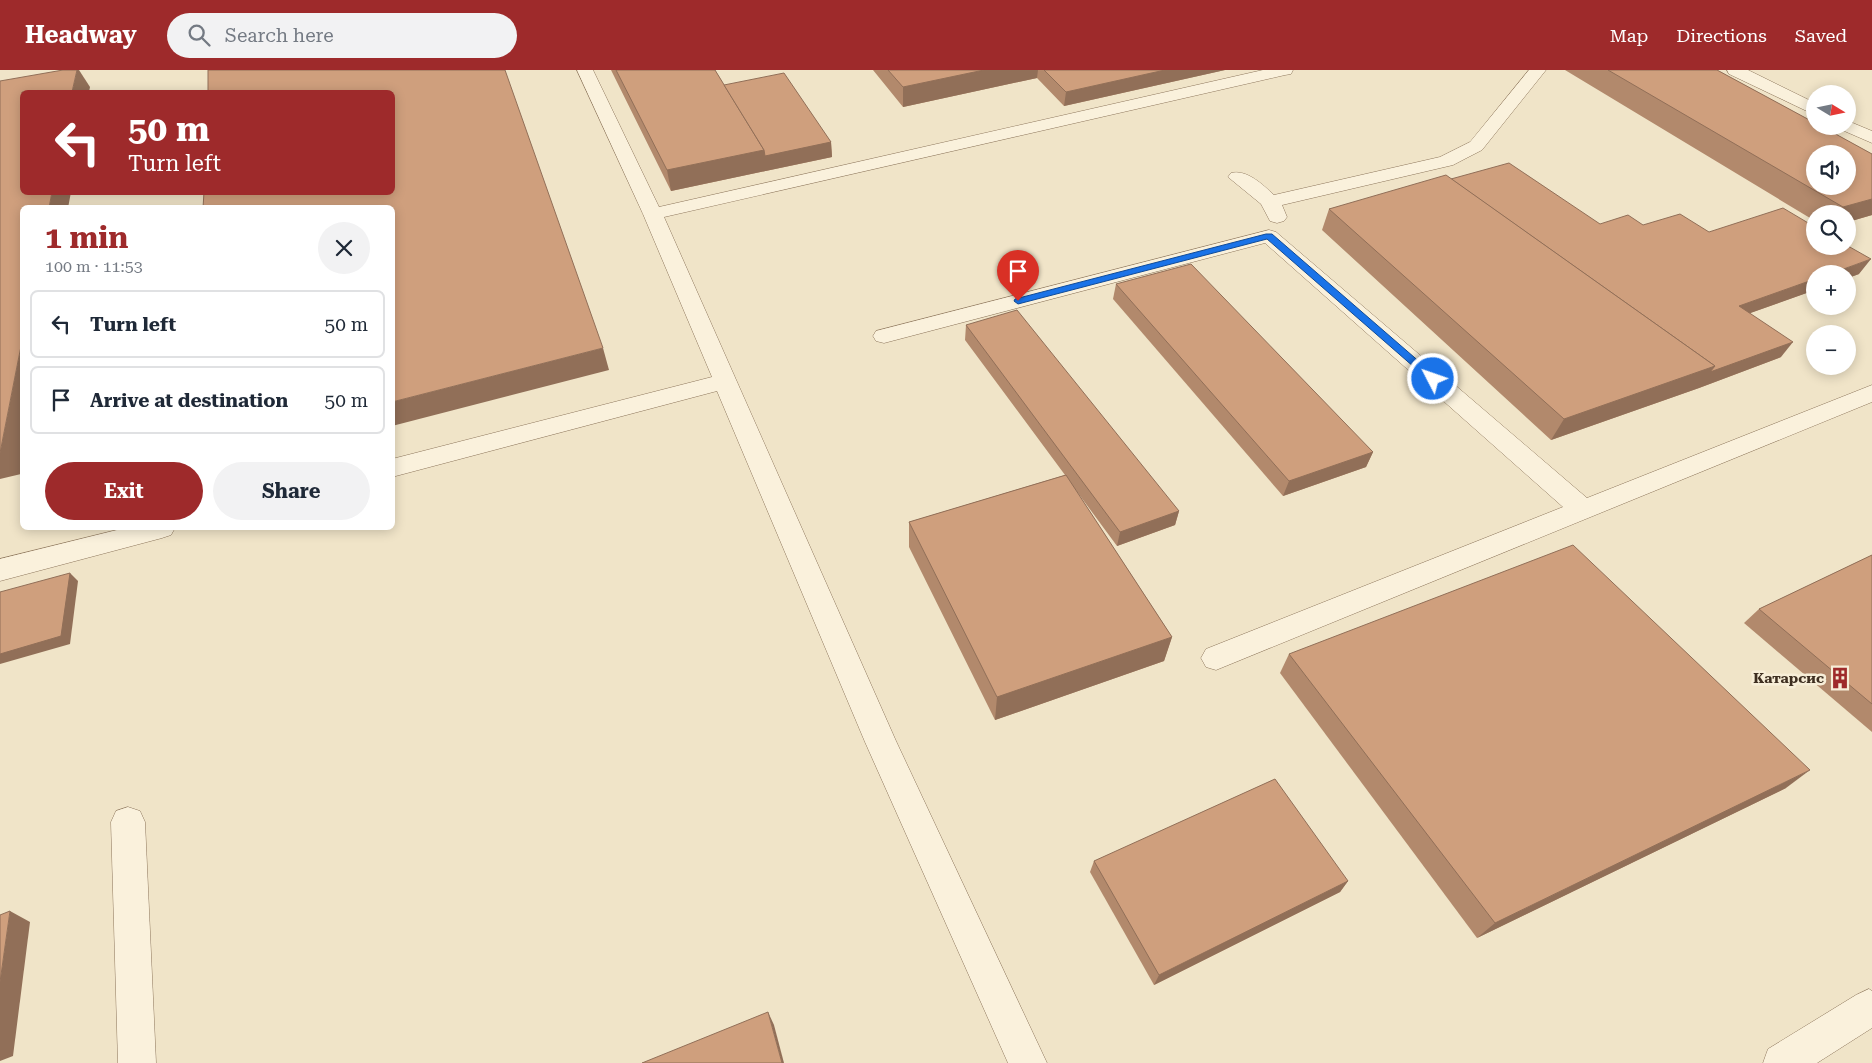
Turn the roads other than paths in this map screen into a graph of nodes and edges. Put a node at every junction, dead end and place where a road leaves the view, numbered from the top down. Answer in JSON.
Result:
{"nodes":[{"id":1,"x":585,"y":70,"type":"edge"},
{"id":2,"x":1285,"y":70,"type":"edge"},
{"id":3,"x":1538,"y":70,"type":"edge"},
{"id":4,"x":1735,"y":70,"type":"edge"},
{"id":5,"x":1806,"y":106,"type":"edge"},
{"id":6,"x":1856,"y":130,"type":"edge"},
{"id":7,"x":1872,"y":138,"type":"edge"},
{"id":8,"x":1238,"y":177,"type":"dead end"},
{"id":9,"x":1270,"y":202,"type":"junction"},
{"id":10,"x":653,"y":214,"type":"junction"},
{"id":11,"x":1269,"y":236,"type":"junction"},
{"id":12,"x":884,"y":336,"type":"dead end"},
{"id":13,"x":725,"y":381,"type":"junction"},
{"id":14,"x":1872,"y":393,"type":"edge"},
{"id":15,"x":395,"y":467,"type":"edge"},
{"id":16,"x":1583,"y":509,"type":"junction"},
{"id":17,"x":154,"y":530,"type":"edge"},
{"id":18,"x":0,"y":570,"type":"edge"},
{"id":19,"x":1216,"y":658,"type":"dead end"},
{"id":20,"x":128,"y":822,"type":"dead end"},
{"id":21,"x":1869,"y":1008,"type":"dead end"},
{"id":22,"x":137,"y":1063,"type":"edge"},
{"id":23,"x":1028,"y":1063,"type":"edge"},
{"id":24,"x":1782,"y":1063,"type":"edge"}],
"edges":[{"from":1,"to":10,"type":"street"},
{"from":2,"to":10,"type":"street"},
{"from":3,"to":9,"type":"street"},
{"from":4,"to":5,"type":"street"},
{"from":6,"to":7,"type":"street"},
{"from":8,"to":9,"type":"street"},
{"from":9,"to":11,"type":"street"},
{"from":10,"to":13,"type":"street"},
{"from":11,"to":12,"type":"street"},
{"from":11,"to":16,"type":"street"},
{"from":13,"to":15,"type":"street"},
{"from":13,"to":23,"type":"street"},
{"from":14,"to":16,"type":"street"},
{"from":16,"to":19,"type":"street"},
{"from":17,"to":18,"type":"street"},
{"from":20,"to":22,"type":"street"},
{"from":21,"to":24,"type":"street"}]}
